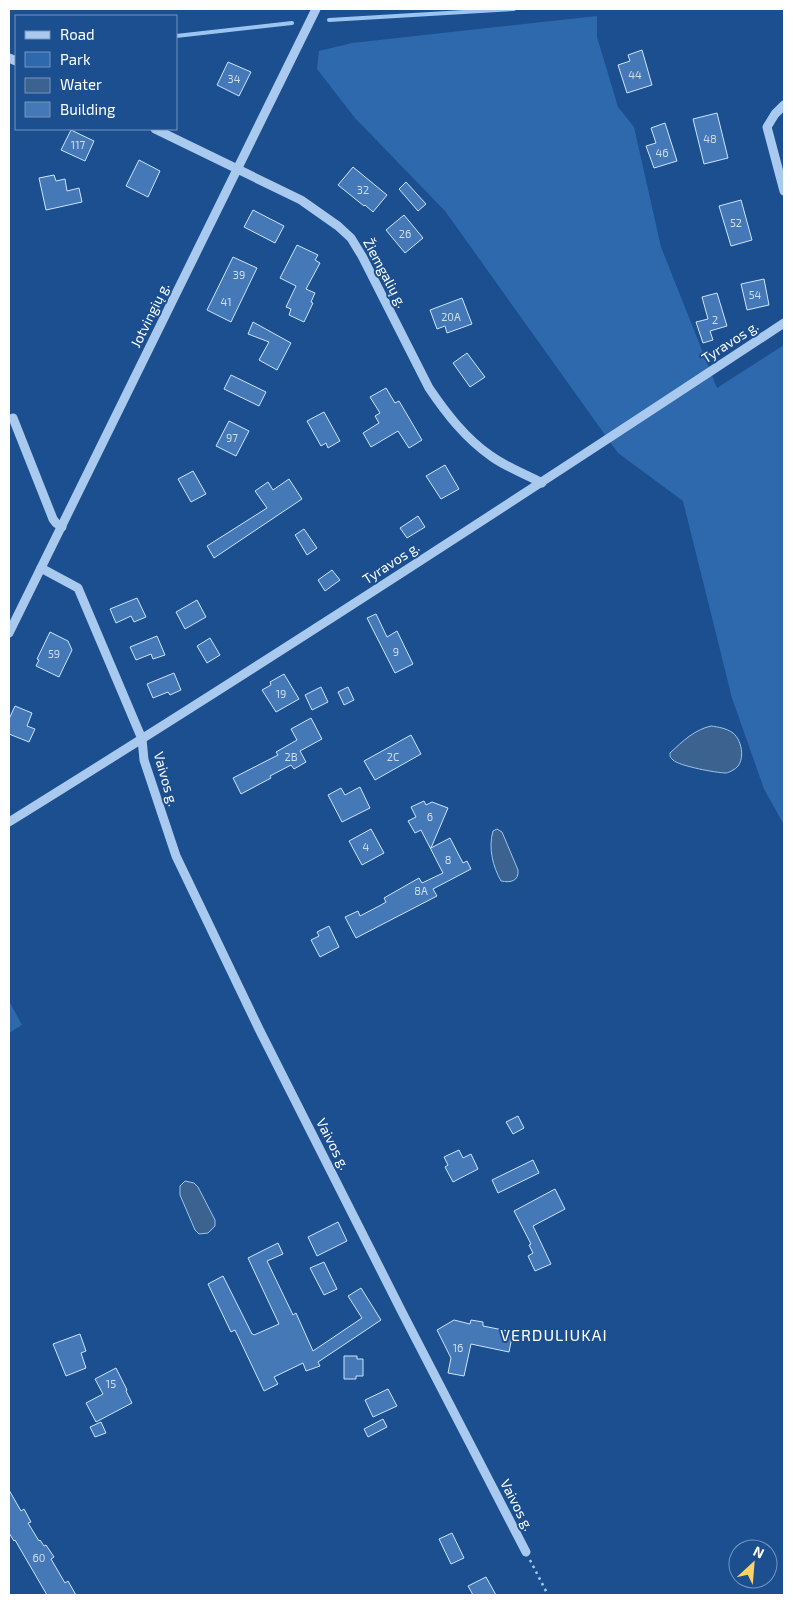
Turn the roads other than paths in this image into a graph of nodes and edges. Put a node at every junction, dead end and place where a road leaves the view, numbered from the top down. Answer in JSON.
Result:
{"nodes":[{"id":1,"x":316,"y":9,"type":"edge"},
{"id":2,"x":784,"y":105,"type":"edge"},
{"id":3,"x":158,"y":130,"type":"edge"},
{"id":4,"x":237,"y":169,"type":"junction"},
{"id":5,"x":784,"y":191,"type":"edge"},
{"id":6,"x":784,"y":323,"type":"edge"},
{"id":7,"x":13,"y":418,"type":"dead end"},
{"id":8,"x":542,"y":483,"type":"junction"},
{"id":9,"x":62,"y":527,"type":"junction"},
{"id":10,"x":41,"y":568,"type":"junction"},
{"id":11,"x":9,"y":633,"type":"edge"},
{"id":12,"x":142,"y":739,"type":"junction"},
{"id":13,"x":9,"y":822,"type":"edge"},
{"id":14,"x":526,"y":1552,"type":"road end"}],
"edges":[{"from":1,"to":4,"type":"street","name":"Jotvingių g."},
{"from":2,"to":5,"type":"street"},
{"from":3,"to":4,"type":"street","name":"Žiemgalių g."},
{"from":4,"to":8,"type":"street","name":"Žiemgalių g."},
{"from":4,"to":9,"type":"street","name":"Jotvingių g."},
{"from":6,"to":8,"type":"street","name":"Tyravos g."},
{"from":7,"to":9,"type":"street"},
{"from":8,"to":12,"type":"street","name":"Tyravos g."},
{"from":9,"to":10,"type":"street","name":"Jotvingių g."},
{"from":10,"to":11,"type":"street","name":"Jotvingių g."},
{"from":10,"to":12,"type":"street","name":"Vaivos g."},
{"from":12,"to":13,"type":"street","name":"Tyravos g."},
{"from":12,"to":14,"type":"street","name":"Vaivos g."}]}
